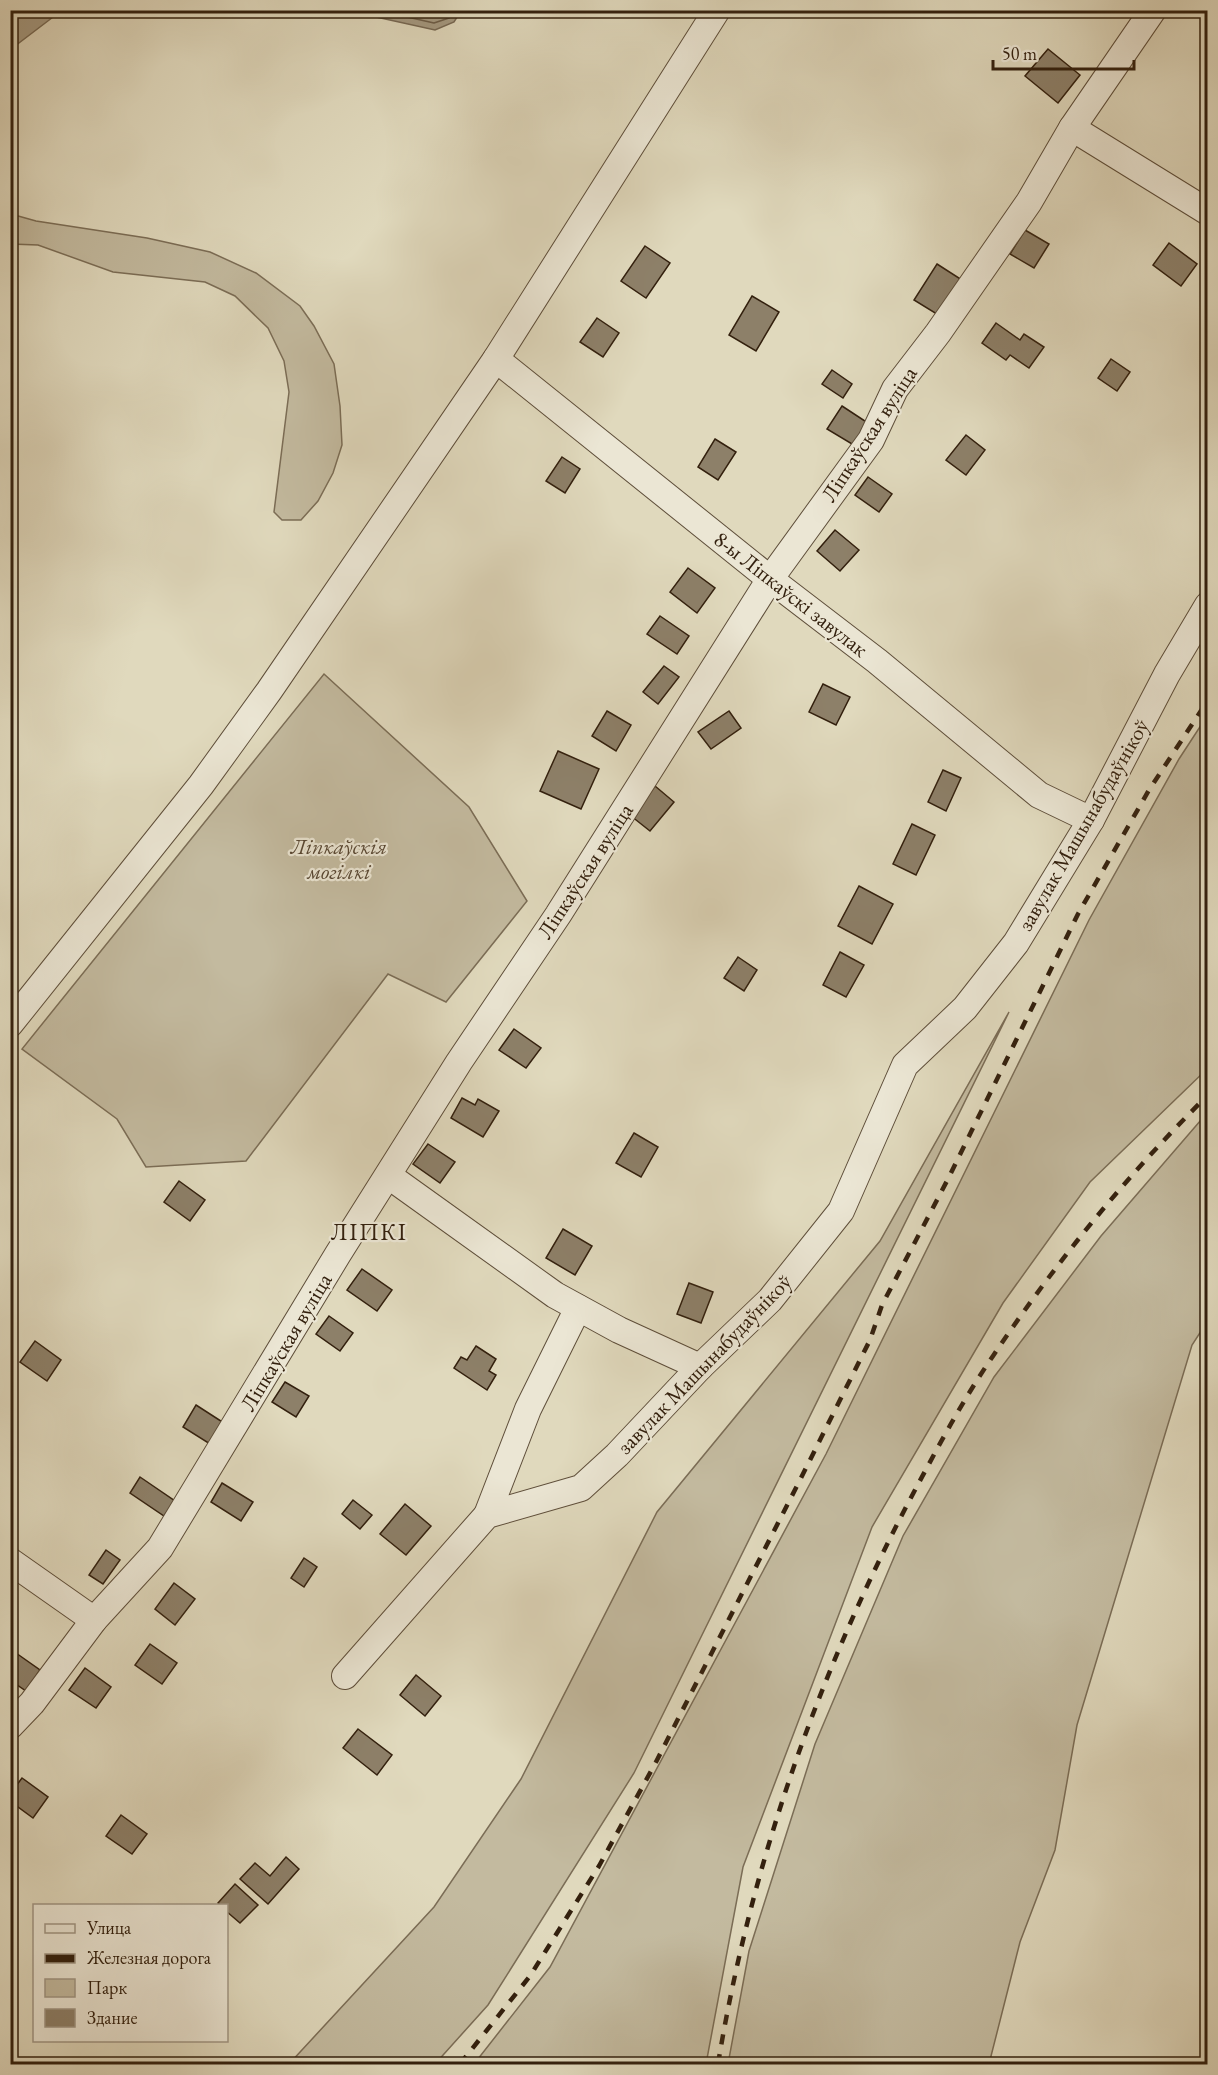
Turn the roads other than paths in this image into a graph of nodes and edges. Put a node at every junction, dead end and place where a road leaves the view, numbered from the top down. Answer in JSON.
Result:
{"nodes":[{"id":1,"x":717,"y":10,"type":"edge"},
{"id":2,"x":1153,"y":10,"type":"edge"},
{"id":3,"x":1072,"y":128,"type":"junction"},
{"id":4,"x":1208,"y":212,"type":"edge"},
{"id":5,"x":496,"y":358,"type":"junction"},
{"id":6,"x":770,"y":579,"type":"junction"},
{"id":7,"x":1208,"y":604,"type":"edge"},
{"id":8,"x":1091,"y":820,"type":"junction"},
{"id":9,"x":10,"y":1024,"type":"edge"},
{"id":10,"x":389,"y":1176,"type":"junction"},
{"id":11,"x":578,"y":1308,"type":"junction"},
{"id":12,"x":699,"y":1367,"type":"junction"},
{"id":13,"x":487,"y":1515,"type":"junction"},
{"id":14,"x":10,"y":1561,"type":"edge"},
{"id":15,"x":94,"y":1620,"type":"junction"},
{"id":16,"x":345,"y":1676,"type":"dead end"},
{"id":17,"x":10,"y":1726,"type":"edge"}],
"edges":[{"from":1,"to":5,"type":"street"},
{"from":2,"to":3,"type":"street","name":"Ліпкаўская вуліца"},
{"from":3,"to":4,"type":"street"},
{"from":3,"to":6,"type":"street","name":"Ліпкаўская вуліца"},
{"from":5,"to":6,"type":"street","name":"8-ы Ліпкаўскі завулак"},
{"from":5,"to":9,"type":"street"},
{"from":6,"to":8,"type":"street","name":"8-ы Ліпкаўскі завулак"},
{"from":6,"to":10,"type":"street","name":"Ліпкаўская вуліца"},
{"from":7,"to":8,"type":"street","name":"завулак Машынабудаўнікоў"},
{"from":8,"to":12,"type":"street","name":"завулак Машынабудаўнікоў"},
{"from":10,"to":11,"type":"street"},
{"from":10,"to":15,"type":"street","name":"Ліпкаўская вуліца"},
{"from":11,"to":12,"type":"street"},
{"from":11,"to":13,"type":"street"},
{"from":12,"to":13,"type":"street","name":"завулак Машынабудаўнікоў"},
{"from":13,"to":16,"type":"street"},
{"from":14,"to":15,"type":"street"},
{"from":15,"to":17,"type":"street","name":"Ліпкаўская вуліца"}]}
